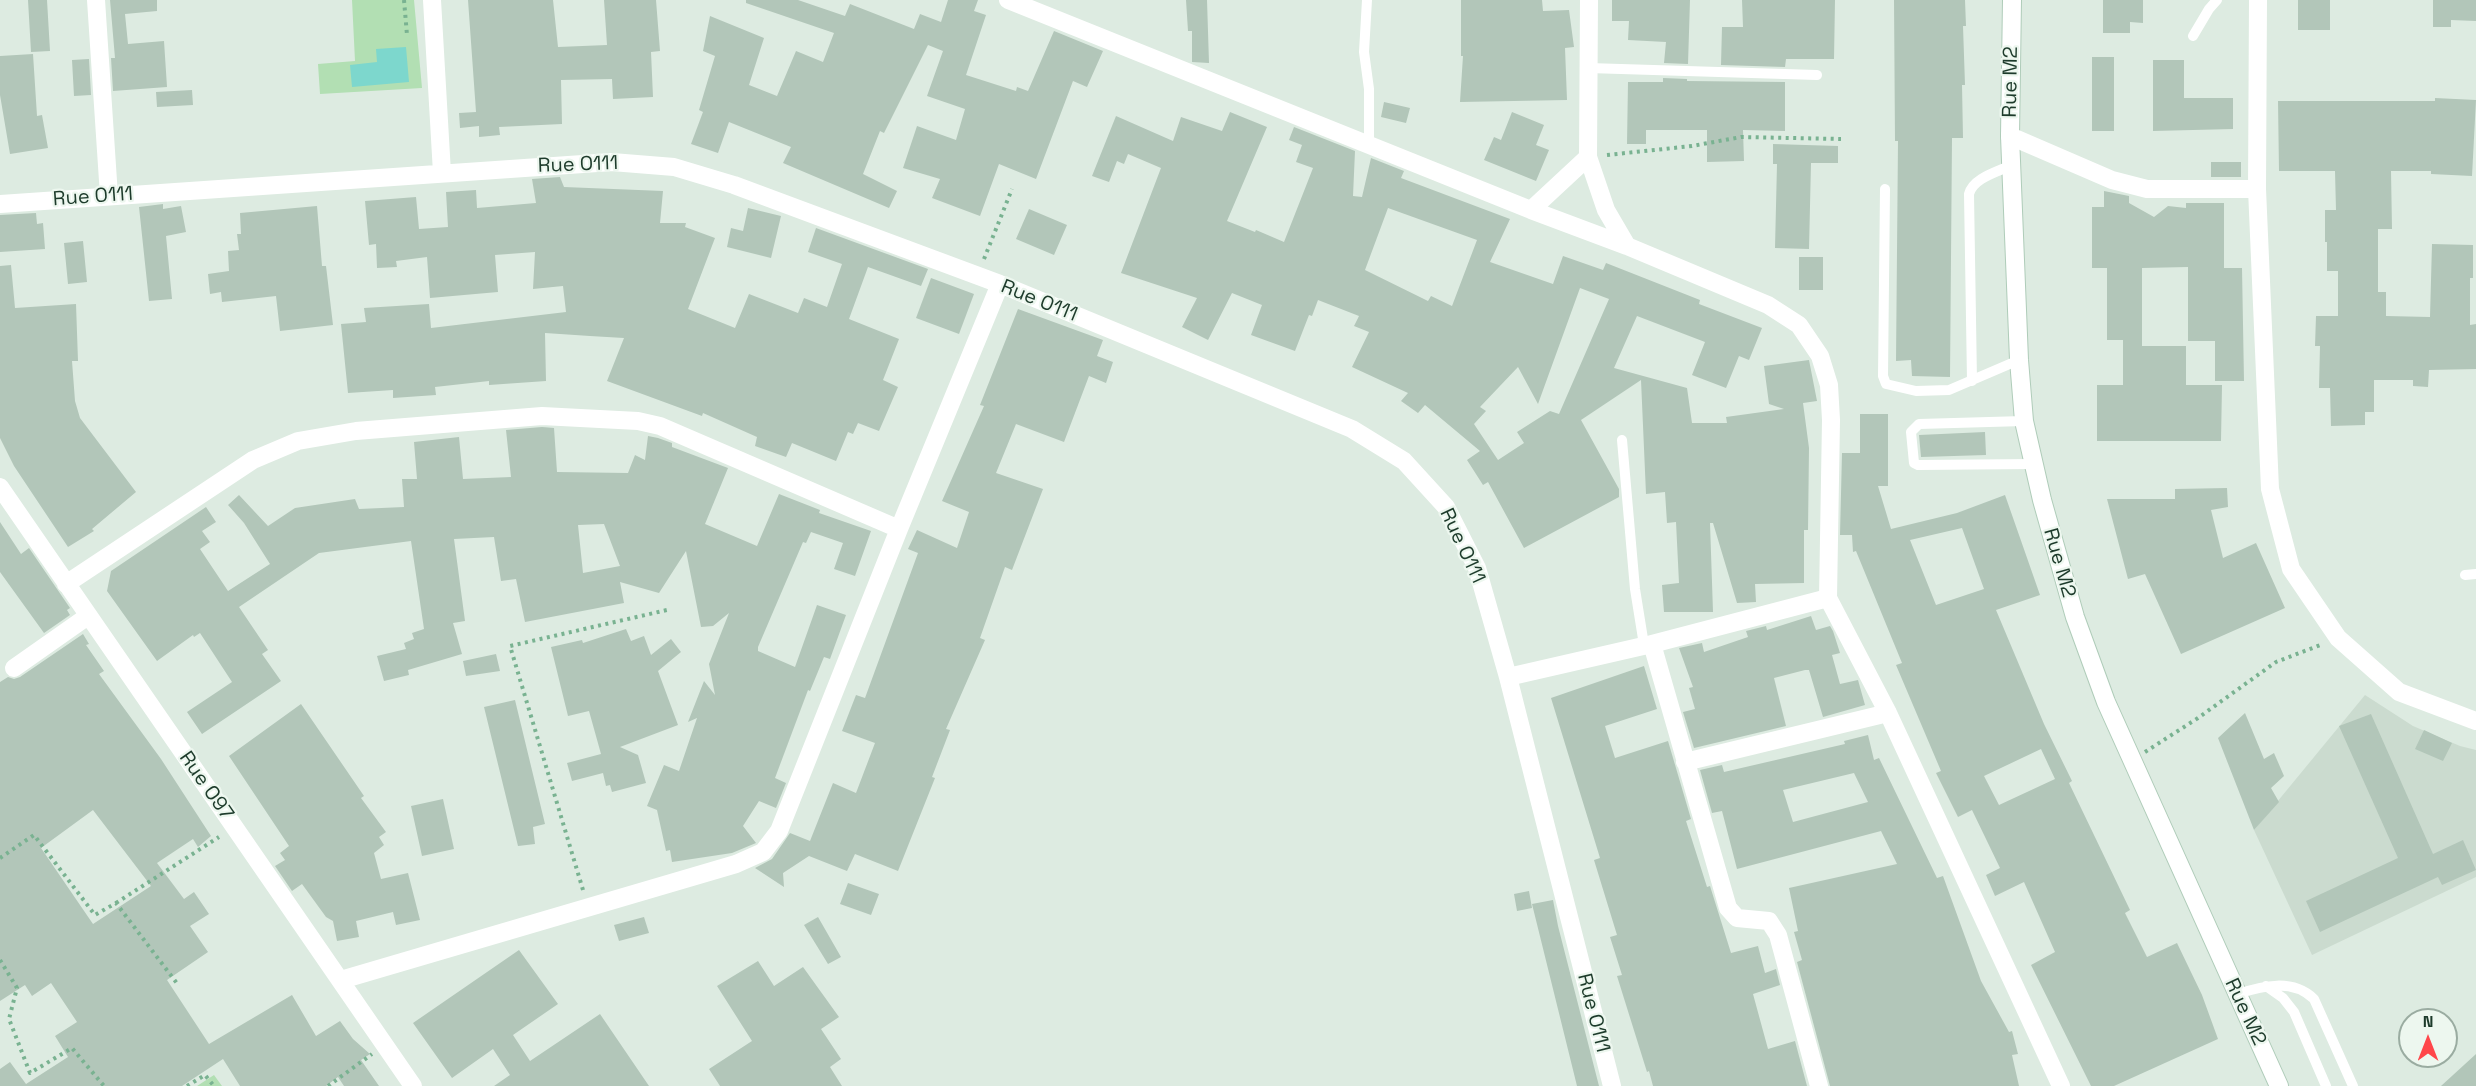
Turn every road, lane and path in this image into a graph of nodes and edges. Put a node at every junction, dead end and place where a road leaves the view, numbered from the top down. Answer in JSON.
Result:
{"nodes":[{"id":1,"x":96,"y":0,"type":"edge"},
{"id":2,"x":404,"y":0,"type":"edge"},
{"id":3,"x":432,"y":0,"type":"edge"},
{"id":4,"x":1008,"y":0,"type":"edge"},
{"id":5,"x":1367,"y":0,"type":"edge"},
{"id":6,"x":1589,"y":0,"type":"edge"},
{"id":7,"x":2012,"y":0,"type":"edge"},
{"id":8,"x":2217,"y":0,"type":"edge"},
{"id":9,"x":2258,"y":0,"type":"edge"},
{"id":10,"x":407,"y":35,"type":"dead end"},
{"id":11,"x":2193,"y":36,"type":"dead end"},
{"id":12,"x":1588,"y":68,"type":"junction"},
{"id":13,"x":1816,"y":75,"type":"dead end"},
{"id":14,"x":2010,"y":136,"type":"junction"},
{"id":15,"x":1841,"y":139,"type":"dead end"},
{"id":16,"x":1368,"y":145,"type":"junction"},
{"id":17,"x":1588,"y":158,"type":"junction"},
{"id":18,"x":2012,"y":165,"type":"junction"},
{"id":19,"x":442,"y":172,"type":"junction"},
{"id":20,"x":1012,"y":189,"type":"dead end"},
{"id":21,"x":1885,"y":189,"type":"dead end"},
{"id":22,"x":2257,"y":189,"type":"junction"},
{"id":23,"x":109,"y":196,"type":"junction"},
{"id":24,"x":0,"y":204,"type":"edge"},
{"id":25,"x":1531,"y":210,"type":"junction"},
{"id":26,"x":1627,"y":246,"type":"junction"},
{"id":27,"x":977,"y":276,"type":"junction"},
{"id":28,"x":1000,"y":284,"type":"junction"},
{"id":29,"x":2019,"y":360,"type":"junction"},
{"id":30,"x":1972,"y":381,"type":"junction"},
{"id":31,"x":2025,"y":421,"type":"junction"},
{"id":32,"x":1622,"y":440,"type":"dead end"},
{"id":33,"x":2034,"y":464,"type":"junction"},
{"id":34,"x":0,"y":487,"type":"edge"},
{"id":35,"x":899,"y":529,"type":"junction"},
{"id":36,"x":66,"y":584,"type":"junction"},
{"id":37,"x":1828,"y":598,"type":"junction"},
{"id":38,"x":667,"y":610,"type":"dead end"},
{"id":39,"x":88,"y":616,"type":"junction"},
{"id":40,"x":2338,"y":638,"type":"junction"},
{"id":41,"x":1648,"y":644,"type":"junction"},
{"id":42,"x":14,"y":668,"type":"dead end"},
{"id":43,"x":1508,"y":677,"type":"junction"},
{"id":44,"x":1888,"y":713,"type":"junction"},
{"id":45,"x":2476,"y":721,"type":"edge"},
{"id":46,"x":2132,"y":761,"type":"junction"},
{"id":47,"x":1685,"y":762,"type":"junction"},
{"id":48,"x":234,"y":827,"type":"junction"},
{"id":49,"x":0,"y":858,"type":"edge"},
{"id":50,"x":116,"y":903,"type":"junction"},
{"id":51,"x":588,"y":908,"type":"junction"},
{"id":52,"x":0,"y":960,"type":"edge"},
{"id":53,"x":341,"y":980,"type":"junction"},
{"id":54,"x":179,"y":986,"type":"dead end"},
{"id":55,"x":2265,"y":986,"type":"junction"},
{"id":56,"x":2237,"y":994,"type":"junction"},
{"id":57,"x":385,"y":1045,"type":"junction"},
{"id":58,"x":104,"y":1086,"type":"edge"},
{"id":59,"x":187,"y":1086,"type":"edge"},
{"id":60,"x":214,"y":1086,"type":"edge"},
{"id":61,"x":328,"y":1086,"type":"edge"},
{"id":62,"x":413,"y":1086,"type":"edge"},
{"id":63,"x":1612,"y":1086,"type":"edge"},
{"id":64,"x":1819,"y":1086,"type":"edge"},
{"id":65,"x":2061,"y":1086,"type":"edge"},
{"id":66,"x":2279,"y":1086,"type":"edge"},
{"id":67,"x":2326,"y":1086,"type":"edge"},
{"id":68,"x":2353,"y":1086,"type":"edge"}],
"edges":[{"from":1,"to":23,"type":"street"},
{"from":2,"to":10,"type":"path"},
{"from":3,"to":19,"type":"street"},
{"from":4,"to":16,"type":"street"},
{"from":5,"to":16,"type":"lane"},
{"from":6,"to":12,"type":"street"},
{"from":7,"to":14,"type":"street","name":"Rue M2"},
{"from":8,"to":11,"type":"lane"},
{"from":9,"to":22,"type":"street"},
{"from":12,"to":13,"type":"lane"},
{"from":12,"to":17,"type":"street"},
{"from":14,"to":18,"type":"street","name":"Rue M2"},
{"from":14,"to":22,"type":"street"},
{"from":15,"to":17,"type":"path"},
{"from":16,"to":25,"type":"street"},
{"from":17,"to":25,"type":"street"},
{"from":17,"to":26,"type":"street"},
{"from":18,"to":29,"type":"street","name":"Rue M2"},
{"from":18,"to":30,"type":"lane"},
{"from":19,"to":23,"type":"street","name":"Rue O111"},
{"from":19,"to":27,"type":"street","name":"Rue O111"},
{"from":20,"to":27,"type":"path"},
{"from":21,"to":30,"type":"lane"},
{"from":22,"to":40,"type":"street"},
{"from":23,"to":24,"type":"street","name":"Rue O111"},
{"from":25,"to":26,"type":"street"},
{"from":26,"to":37,"type":"street"},
{"from":27,"to":28,"type":"street","name":"Rue O111"},
{"from":28,"to":35,"type":"street"},
{"from":28,"to":43,"type":"street","name":"Rue O111"},
{"from":29,"to":30,"type":"lane"},
{"from":29,"to":31,"type":"street","name":"Rue M2"},
{"from":31,"to":33,"type":"street","name":"Rue M2"},
{"from":31,"to":33,"type":"lane"},
{"from":32,"to":41,"type":"lane"},
{"from":33,"to":46,"type":"street","name":"Rue M2"},
{"from":34,"to":36,"type":"street","name":"Rue O97"},
{"from":35,"to":36,"type":"street"},
{"from":35,"to":51,"type":"street"},
{"from":36,"to":39,"type":"street","name":"Rue O97"},
{"from":37,"to":41,"type":"street"},
{"from":37,"to":44,"type":"street"},
{"from":38,"to":51,"type":"path"},
{"from":39,"to":42,"type":"street"},
{"from":39,"to":48,"type":"street","name":"Rue O97"},
{"from":40,"to":45,"type":"street"},
{"from":40,"to":46,"type":"path"},
{"from":41,"to":43,"type":"street"},
{"from":41,"to":47,"type":"street"},
{"from":43,"to":63,"type":"street","name":"Rue O111"},
{"from":44,"to":47,"type":"street"},
{"from":44,"to":65,"type":"street"},
{"from":46,"to":56,"type":"street","name":"Rue M2"},
{"from":47,"to":64,"type":"street"},
{"from":48,"to":50,"type":"path"},
{"from":48,"to":53,"type":"street","name":"Rue O97"},
{"from":49,"to":50,"type":"path"},
{"from":50,"to":54,"type":"path"},
{"from":51,"to":53,"type":"street"},
{"from":52,"to":58,"type":"path"},
{"from":53,"to":57,"type":"street","name":"Rue O97"},
{"from":55,"to":56,"type":"lane"},
{"from":55,"to":67,"type":"lane"},
{"from":55,"to":68,"type":"lane"},
{"from":56,"to":66,"type":"street","name":"Rue M2"},
{"from":57,"to":61,"type":"path"},
{"from":57,"to":62,"type":"street","name":"Rue O97"},
{"from":59,"to":60,"type":"path"}]}
